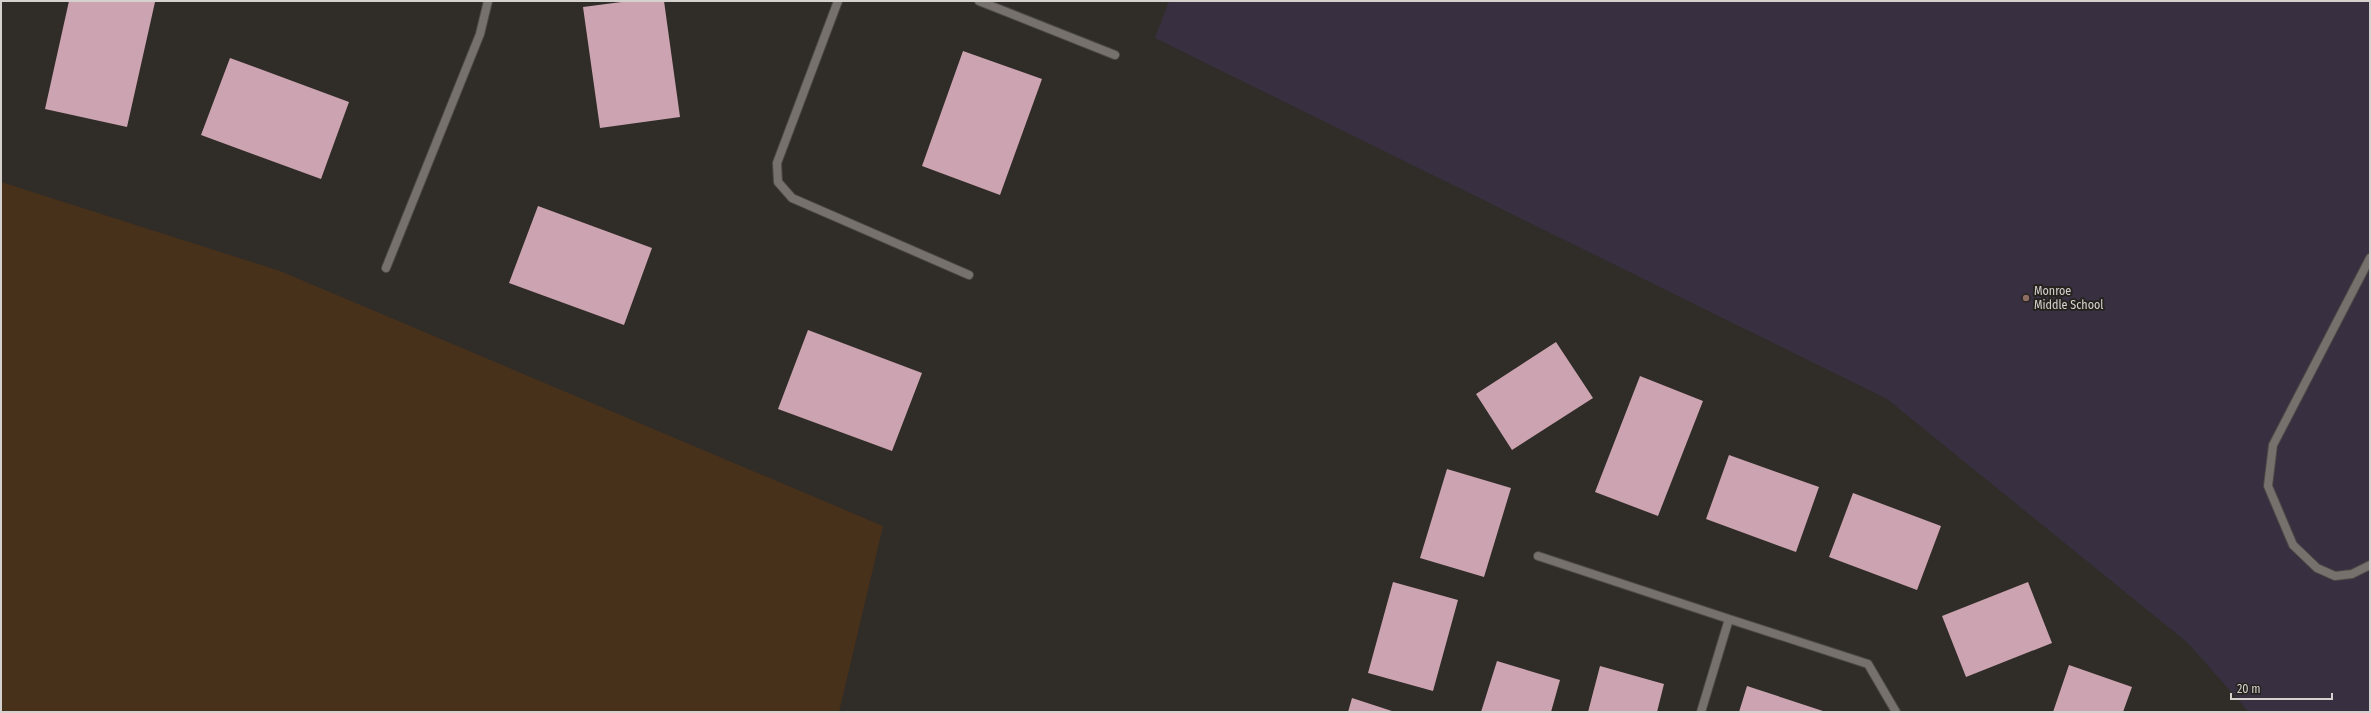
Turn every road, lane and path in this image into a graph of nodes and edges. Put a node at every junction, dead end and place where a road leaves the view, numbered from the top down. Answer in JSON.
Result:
{"nodes":[{"id":1,"x":488,"y":1,"type":"edge"},
{"id":2,"x":838,"y":1,"type":"edge"},
{"id":3,"x":979,"y":1,"type":"edge"},
{"id":4,"x":1115,"y":55,"type":"dead end"},
{"id":5,"x":2370,"y":258,"type":"edge"},
{"id":6,"x":386,"y":268,"type":"dead end"},
{"id":7,"x":969,"y":275,"type":"dead end"},
{"id":8,"x":1538,"y":556,"type":"dead end"},
{"id":9,"x":2370,"y":565,"type":"edge"},
{"id":10,"x":1729,"y":619,"type":"junction"},
{"id":11,"x":1701,"y":712,"type":"edge"},
{"id":12,"x":1896,"y":712,"type":"edge"}],
"edges":[{"from":1,"to":6,"type":"lane"},
{"from":2,"to":7,"type":"lane"},
{"from":3,"to":4,"type":"lane"},
{"from":5,"to":9,"type":"lane"},
{"from":8,"to":10,"type":"lane"},
{"from":10,"to":11,"type":"lane"},
{"from":10,"to":12,"type":"lane"}]}
